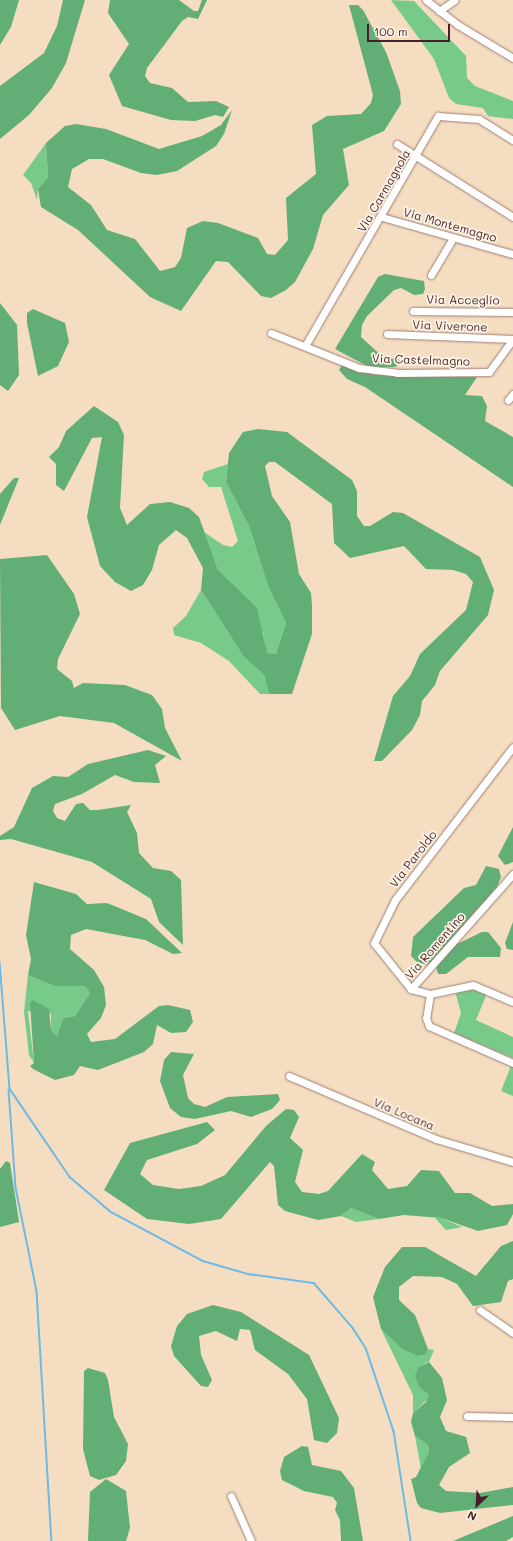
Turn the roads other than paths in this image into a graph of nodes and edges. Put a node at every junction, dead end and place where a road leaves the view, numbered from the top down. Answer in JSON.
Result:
{"nodes":[{"id":1,"x":426,"y":0,"type":"edge"},
{"id":2,"x":455,"y":0,"type":"edge"},
{"id":3,"x":439,"y":11,"type":"junction"},
{"id":4,"x":513,"y":58,"type":"edge"},
{"id":5,"x":513,"y":140,"type":"edge"},
{"id":6,"x":397,"y":144,"type":"dead end"},
{"id":7,"x":418,"y":156,"type":"junction"},
{"id":8,"x":382,"y":217,"type":"junction"},
{"id":9,"x":513,"y":217,"type":"edge"},
{"id":10,"x":454,"y":238,"type":"junction"},
{"id":11,"x":513,"y":254,"type":"edge"},
{"id":12,"x":431,"y":275,"type":"dead end"},
{"id":13,"x":413,"y":311,"type":"dead end"},
{"id":14,"x":513,"y":312,"type":"edge"},
{"id":15,"x":271,"y":333,"type":"dead end"},
{"id":16,"x":387,"y":334,"type":"dead end"},
{"id":17,"x":513,"y":339,"type":"edge"},
{"id":18,"x":305,"y":346,"type":"junction"},
{"id":19,"x":513,"y":747,"type":"edge"},
{"id":20,"x":513,"y":874,"type":"edge"},
{"id":21,"x":411,"y":989,"type":"junction"},
{"id":22,"x":430,"y":994,"type":"junction"},
{"id":23,"x":513,"y":1002,"type":"edge"},
{"id":24,"x":513,"y":1062,"type":"edge"},
{"id":25,"x":289,"y":1076,"type":"dead end"},
{"id":26,"x":513,"y":1162,"type":"edge"},
{"id":27,"x":480,"y":1310,"type":"dead end"},
{"id":28,"x":513,"y":1333,"type":"edge"},
{"id":29,"x":467,"y":1416,"type":"dead end"},
{"id":30,"x":513,"y":1417,"type":"edge"},
{"id":31,"x":231,"y":1496,"type":"dead end"},
{"id":32,"x":250,"y":1541,"type":"edge"}],
"edges":[{"from":1,"to":3,"type":"street"},
{"from":2,"to":3,"type":"street"},
{"from":3,"to":4,"type":"street"},
{"from":5,"to":7,"type":"street","name":"Via Carmagnola"},
{"from":6,"to":7,"type":"street"},
{"from":7,"to":8,"type":"street","name":"Via Carmagnola"},
{"from":7,"to":9,"type":"street"},
{"from":8,"to":10,"type":"street","name":"Via Montemagno"},
{"from":8,"to":18,"type":"street","name":"Via Carmagnola"},
{"from":10,"to":11,"type":"street","name":"Via Montemagno"},
{"from":10,"to":12,"type":"street"},
{"from":13,"to":14,"type":"street","name":"Via Acceglio"},
{"from":15,"to":18,"type":"street","name":"Via Castelmagno"},
{"from":16,"to":17,"type":"street","name":"Via Viverone"},
{"from":17,"to":18,"type":"street","name":"Via Castelmagno"},
{"from":19,"to":21,"type":"street","name":"Via Paroldo"},
{"from":20,"to":21,"type":"street","name":"Via Romentino"},
{"from":21,"to":22,"type":"street","name":"Via Romentino"},
{"from":22,"to":23,"type":"street","name":"Via Romentino"},
{"from":22,"to":24,"type":"street"},
{"from":25,"to":26,"type":"street","name":"Via Locana"},
{"from":27,"to":28,"type":"street"},
{"from":29,"to":30,"type":"street"},
{"from":31,"to":32,"type":"street"}]}
